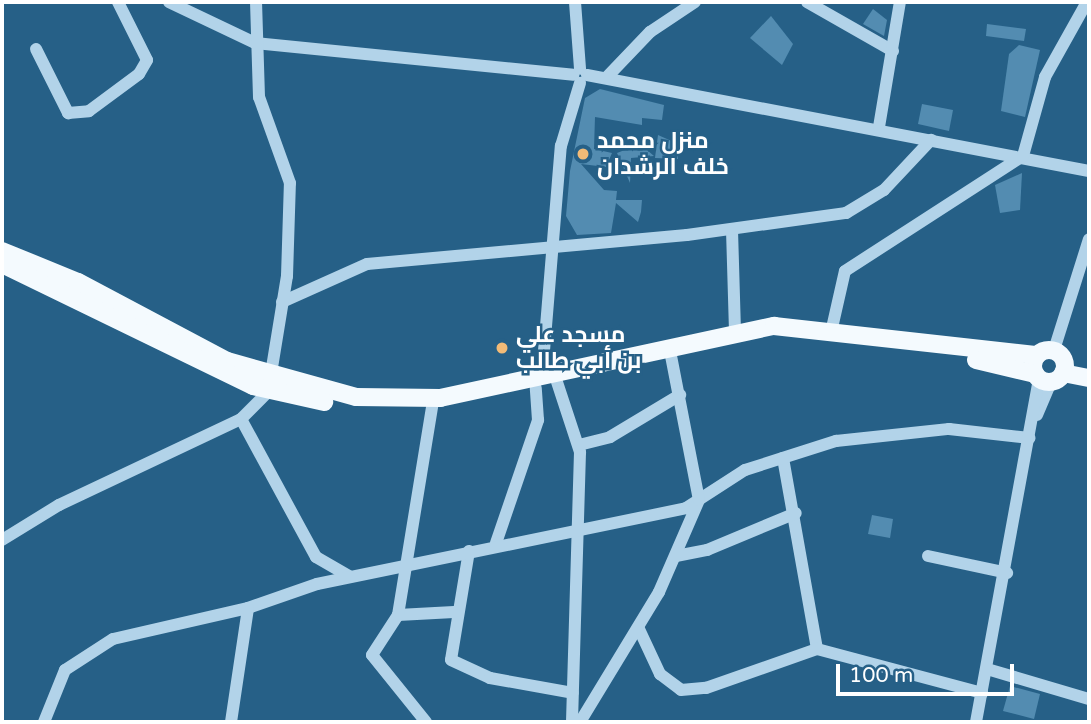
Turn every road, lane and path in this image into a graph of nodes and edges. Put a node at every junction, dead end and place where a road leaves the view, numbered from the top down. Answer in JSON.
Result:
{"nodes":[{"id":1,"x":118,"y":2,"type":"edge"},
{"id":2,"x":169,"y":2,"type":"edge"},
{"id":3,"x":256,"y":2,"type":"edge"},
{"id":4,"x":575,"y":2,"type":"edge"},
{"id":5,"x":695,"y":2,"type":"edge"},
{"id":6,"x":807,"y":2,"type":"edge"},
{"id":7,"x":900,"y":2,"type":"edge"},
{"id":8,"x":1087,"y":2,"type":"edge"},
{"id":9,"x":255,"y":43,"type":"junction"},
{"id":10,"x":36,"y":49,"type":"dead end"},
{"id":11,"x":893,"y":51,"type":"junction"},
{"id":12,"x":580,"y":76,"type":"junction"},
{"id":13,"x":606,"y":78,"type":"junction"},
{"id":14,"x":878,"y":127,"type":"junction"},
{"id":15,"x":931,"y":140,"type":"junction"},
{"id":16,"x":1023,"y":156,"type":"junction"},
{"id":17,"x":1088,"y":167,"type":"edge"},
{"id":18,"x":732,"y":230,"type":"junction"},
{"id":19,"x":1089,"y":239,"type":"edge"},
{"id":20,"x":551,"y":247,"type":"junction"},
{"id":21,"x":2,"y":251,"type":"edge"},
{"id":22,"x":2,"y":264,"type":"edge"},
{"id":23,"x":287,"y":276,"type":"junction"},
{"id":24,"x":313,"y":285,"type":"junction"},
{"id":25,"x":282,"y":302,"type":"junction"},
{"id":26,"x":832,"y":328,"type":"junction"},
{"id":27,"x":735,"y":331,"type":"junction"},
{"id":28,"x":671,"y":356,"type":"junction"},
{"id":29,"x":1089,"y":366,"type":"edge"},
{"id":30,"x":1049,"y":367,"type":"junction"},
{"id":31,"x":1089,"y":378,"type":"edge"},
{"id":32,"x":262,"y":382,"type":"junction"},
{"id":33,"x":545,"y":382,"type":"junction"},
{"id":34,"x":680,"y":396,"type":"junction"},
{"id":35,"x":432,"y":407,"type":"junction"},
{"id":36,"x":245,"y":414,"type":"junction"},
{"id":37,"x":1030,"y":433,"type":"junction"},
{"id":38,"x":579,"y":445,"type":"junction"},
{"id":39,"x":783,"y":457,"type":"junction"},
{"id":40,"x":699,"y":500,"type":"junction"},
{"id":41,"x":796,"y":513,"type":"junction"},
{"id":42,"x":578,"y":528,"type":"junction"},
{"id":43,"x":2,"y":540,"type":"edge"},
{"id":44,"x":496,"y":543,"type":"junction"},
{"id":45,"x":469,"y":551,"type":"junction"},
{"id":46,"x":676,"y":556,"type":"junction"},
{"id":47,"x":928,"y":556,"type":"dead end"},
{"id":48,"x":408,"y":565,"type":"junction"},
{"id":49,"x":1007,"y":573,"type":"junction"},
{"id":50,"x":351,"y":576,"type":"junction"},
{"id":51,"x":248,"y":608,"type":"junction"},
{"id":52,"x":454,"y":612,"type":"junction"},
{"id":53,"x":398,"y":615,"type":"junction"},
{"id":54,"x":639,"y":629,"type":"junction"},
{"id":55,"x":817,"y":649,"type":"junction"},
{"id":56,"x":987,"y":669,"type":"junction"},
{"id":57,"x":573,"y":693,"type":"junction"},
{"id":58,"x":982,"y":693,"type":"junction"},
{"id":59,"x":1089,"y":699,"type":"edge"},
{"id":60,"x":44,"y":722,"type":"edge"},
{"id":61,"x":231,"y":722,"type":"edge"},
{"id":62,"x":426,"y":722,"type":"edge"},
{"id":63,"x":572,"y":722,"type":"edge"},
{"id":64,"x":580,"y":722,"type":"edge"},
{"id":65,"x":976,"y":722,"type":"edge"}],
"edges":[{"from":1,"to":10,"type":"street"},
{"from":2,"to":9,"type":"street"},
{"from":3,"to":9,"type":"street"},
{"from":4,"to":12,"type":"street"},
{"from":5,"to":13,"type":"street"},
{"from":6,"to":11,"type":"street"},
{"from":7,"to":11,"type":"street"},
{"from":8,"to":16,"type":"street"},
{"from":9,"to":12,"type":"street"},
{"from":9,"to":23,"type":"street"},
{"from":11,"to":14,"type":"street"},
{"from":12,"to":13,"type":"street"},
{"from":12,"to":20,"type":"street"},
{"from":13,"to":14,"type":"street"},
{"from":14,"to":15,"type":"street"},
{"from":15,"to":16,"type":"street"},
{"from":15,"to":18,"type":"street"},
{"from":16,"to":17,"type":"street"},
{"from":16,"to":26,"type":"street"},
{"from":18,"to":20,"type":"street"},
{"from":18,"to":27,"type":"street"},
{"from":19,"to":30,"type":"street"},
{"from":20,"to":24,"type":"street"},
{"from":20,"to":33,"type":"street"},
{"from":21,"to":32,"type":"main road"},
{"from":22,"to":32,"type":"main road"},
{"from":23,"to":24,"type":"street"},
{"from":23,"to":25,"type":"street"},
{"from":24,"to":25,"type":"street"},
{"from":25,"to":32,"type":"street"},
{"from":26,"to":27,"type":"main road"},
{"from":26,"to":30,"type":"main road"},
{"from":27,"to":33,"type":"main road"},
{"from":28,"to":30,"type":"main road"},
{"from":28,"to":33,"type":"main road"},
{"from":28,"to":34,"type":"street"},
{"from":29,"to":30,"type":"main road"},
{"from":30,"to":31,"type":"main road"},
{"from":30,"to":37,"type":"street"},
{"from":32,"to":33,"type":"main road"},
{"from":32,"to":35,"type":"main road"},
{"from":32,"to":36,"type":"street"},
{"from":33,"to":35,"type":"main road"},
{"from":33,"to":38,"type":"street"},
{"from":33,"to":44,"type":"street"},
{"from":34,"to":38,"type":"street"},
{"from":34,"to":40,"type":"street"},
{"from":35,"to":48,"type":"street"},
{"from":36,"to":43,"type":"street"},
{"from":36,"to":50,"type":"street"},
{"from":37,"to":39,"type":"street"},
{"from":37,"to":49,"type":"street"},
{"from":38,"to":42,"type":"street"},
{"from":39,"to":40,"type":"street"},
{"from":39,"to":41,"type":"street"},
{"from":40,"to":42,"type":"street"},
{"from":40,"to":46,"type":"street"},
{"from":41,"to":46,"type":"street"},
{"from":41,"to":55,"type":"street"},
{"from":42,"to":44,"type":"street"},
{"from":42,"to":57,"type":"street"},
{"from":44,"to":45,"type":"street"},
{"from":45,"to":48,"type":"street"},
{"from":45,"to":52,"type":"street"},
{"from":46,"to":54,"type":"street"},
{"from":47,"to":49,"type":"street"},
{"from":48,"to":50,"type":"street"},
{"from":48,"to":53,"type":"street"},
{"from":49,"to":56,"type":"street"},
{"from":50,"to":51,"type":"street"},
{"from":51,"to":60,"type":"street"},
{"from":51,"to":61,"type":"street"},
{"from":52,"to":53,"type":"street"},
{"from":52,"to":57,"type":"street"},
{"from":53,"to":62,"type":"street"},
{"from":54,"to":55,"type":"street"},
{"from":54,"to":64,"type":"street"},
{"from":55,"to":58,"type":"street"},
{"from":56,"to":58,"type":"street"},
{"from":56,"to":59,"type":"street"},
{"from":57,"to":63,"type":"street"},
{"from":58,"to":65,"type":"street"}]}
